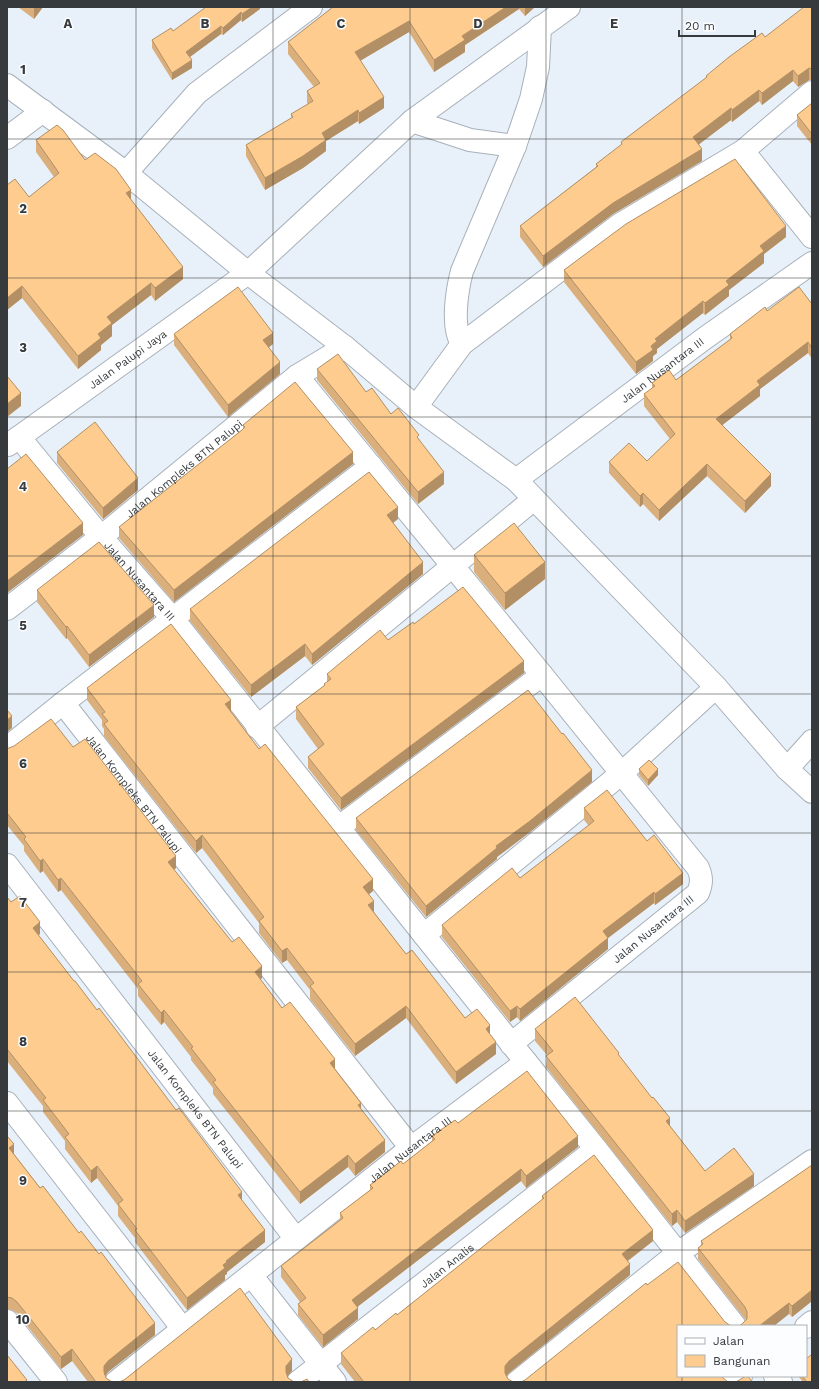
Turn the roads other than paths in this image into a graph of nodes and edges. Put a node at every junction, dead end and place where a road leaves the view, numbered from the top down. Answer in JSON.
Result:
{"nodes":[{"id":1,"x":311,"y":7,"type":"edge"},
{"id":2,"x":568,"y":7,"type":"edge"},
{"id":3,"x":540,"y":27,"type":"junction"},
{"id":4,"x":7,"y":85,"type":"edge"},
{"id":5,"x":812,"y":92,"type":"edge"},
{"id":6,"x":43,"y":111,"type":"junction"},
{"id":7,"x":412,"y":121,"type":"junction"},
{"id":8,"x":7,"y":138,"type":"edge"},
{"id":9,"x":515,"y":146,"type":"junction"},
{"id":10,"x":744,"y":151,"type":"junction"},
{"id":11,"x":126,"y":173,"type":"junction"},
{"id":12,"x":812,"y":237,"type":"edge"},
{"id":13,"x":812,"y":263,"type":"edge"},
{"id":14,"x":248,"y":273,"type":"junction"},
{"id":15,"x":462,"y":344,"type":"junction"},
{"id":16,"x":345,"y":347,"type":"junction"},
{"id":17,"x":297,"y":376,"type":"junction"},
{"id":18,"x":416,"y":407,"type":"junction"},
{"id":19,"x":13,"y":442,"type":"edge"},
{"id":20,"x":371,"y":466,"type":"junction"},
{"id":21,"x":516,"y":480,"type":"junction"},
{"id":22,"x":534,"y":499,"type":"junction"},
{"id":23,"x":101,"y":537,"type":"junction"},
{"id":24,"x":453,"y":567,"type":"junction"},
{"id":25,"x":7,"y":609,"type":"edge"},
{"id":26,"x":173,"y":619,"type":"junction"},
{"id":27,"x":542,"y":675,"type":"junction"},
{"id":28,"x":716,"y":687,"type":"junction"},
{"id":29,"x":63,"y":703,"type":"junction"},
{"id":30,"x":257,"y":727,"type":"junction"},
{"id":31,"x":812,"y":741,"type":"edge"},
{"id":32,"x":7,"y":748,"type":"edge"},
{"id":33,"x":787,"y":769,"type":"junction"},
{"id":34,"x":622,"y":772,"type":"junction"},
{"id":35,"x":812,"y":792,"type":"edge"},
{"id":36,"x":339,"y":827,"type":"junction"},
{"id":37,"x":7,"y":865,"type":"edge"},
{"id":38,"x":424,"y":935,"type":"junction"},
{"id":39,"x":511,"y":1044,"type":"junction"},
{"id":40,"x":526,"y":1062,"type":"junction"},
{"id":41,"x":7,"y":1103,"type":"edge"},
{"id":42,"x":411,"y":1148,"type":"junction"},
{"id":43,"x":596,"y":1149,"type":"junction"},
{"id":44,"x":812,"y":1161,"type":"edge"},
{"id":45,"x":296,"y":1239,"type":"junction"},
{"id":46,"x":678,"y":1253,"type":"junction"},
{"id":47,"x":251,"y":1275,"type":"junction"},
{"id":48,"x":7,"y":1321,"type":"edge"},
{"id":49,"x":734,"y":1325,"type":"edge"},
{"id":50,"x":183,"y":1329,"type":"junction"},
{"id":51,"x":320,"y":1364,"type":"junction"},
{"id":52,"x":56,"y":1382,"type":"edge"},
{"id":53,"x":116,"y":1382,"type":"edge"},
{"id":54,"x":298,"y":1382,"type":"edge"},
{"id":55,"x":335,"y":1382,"type":"edge"},
{"id":56,"x":517,"y":1382,"type":"edge"}],
"edges":[{"from":1,"to":11,"type":"street"},
{"from":2,"to":3,"type":"street","name":"Jalan Palupi Jaya"},
{"from":3,"to":7,"type":"street","name":"Jalan Palupi Jaya"},
{"from":3,"to":9,"type":"street"},
{"from":4,"to":6,"type":"street"},
{"from":5,"to":10,"type":"street"},
{"from":6,"to":8,"type":"street"},
{"from":6,"to":11,"type":"street"},
{"from":7,"to":9,"type":"street"},
{"from":7,"to":14,"type":"street","name":"Jalan Palupi Jaya"},
{"from":9,"to":15,"type":"street"},
{"from":10,"to":12,"type":"street"},
{"from":10,"to":15,"type":"street"},
{"from":11,"to":14,"type":"street"},
{"from":13,"to":21,"type":"street","name":"Jalan Nusantara III"},
{"from":14,"to":16,"type":"street"},
{"from":14,"to":19,"type":"street","name":"Jalan Palupi Jaya"},
{"from":15,"to":18,"type":"street"},
{"from":16,"to":17,"type":"street","name":"Jalan Kompleks BTN Palupi"},
{"from":16,"to":18,"type":"street"},
{"from":17,"to":20,"type":"street","name":"Jalan Nusantara III"},
{"from":17,"to":23,"type":"street","name":"Jalan Kompleks BTN Palupi"},
{"from":18,"to":21,"type":"street"},
{"from":19,"to":23,"type":"street","name":"Jalan Nusantara III"},
{"from":20,"to":24,"type":"street","name":"Jalan Nusantara III"},
{"from":20,"to":26,"type":"street"},
{"from":21,"to":22,"type":"street"},
{"from":22,"to":24,"type":"street"},
{"from":22,"to":28,"type":"street"},
{"from":23,"to":25,"type":"street","name":"Jalan Kompleks BTN Palupi"},
{"from":23,"to":26,"type":"street","name":"Jalan Nusantara III"},
{"from":24,"to":27,"type":"street","name":"Jalan Nusantara III"},
{"from":24,"to":30,"type":"street"},
{"from":26,"to":29,"type":"street"},
{"from":26,"to":30,"type":"street","name":"Jalan Nusantara III"},
{"from":27,"to":34,"type":"street","name":"Jalan Nusantara III"},
{"from":27,"to":36,"type":"street"},
{"from":28,"to":33,"type":"street"},
{"from":28,"to":34,"type":"street"},
{"from":29,"to":32,"type":"street"},
{"from":29,"to":42,"type":"street","name":"Jalan Kompleks BTN Palupi"},
{"from":30,"to":36,"type":"street","name":"Jalan Nusantara III"},
{"from":31,"to":33,"type":"street"},
{"from":33,"to":35,"type":"street"},
{"from":34,"to":38,"type":"street"},
{"from":34,"to":39,"type":"street","name":"Jalan Nusantara III"},
{"from":36,"to":38,"type":"street","name":"Jalan Nusantara III"},
{"from":37,"to":45,"type":"street","name":"Jalan Kompleks BTN Palupi"},
{"from":38,"to":39,"type":"street","name":"Jalan Nusantara III"},
{"from":39,"to":40,"type":"street","name":"Jalan Nusantara III"},
{"from":40,"to":42,"type":"street","name":"Jalan Nusantara III"},
{"from":40,"to":43,"type":"street","name":"Jalan Nusantara III"},
{"from":41,"to":50,"type":"street"},
{"from":42,"to":45,"type":"street","name":"Jalan Nusantara III"},
{"from":43,"to":46,"type":"street","name":"Jalan Nusantara III"},
{"from":43,"to":51,"type":"street","name":"Jalan Analis"},
{"from":44,"to":46,"type":"street"},
{"from":45,"to":47,"type":"street"},
{"from":46,"to":49,"type":"street","name":"Jalan Nusantara III"},
{"from":46,"to":56,"type":"street"},
{"from":47,"to":50,"type":"street"},
{"from":47,"to":51,"type":"street"},
{"from":48,"to":52,"type":"street"},
{"from":50,"to":53,"type":"street"},
{"from":51,"to":54,"type":"street","name":"Jalan Analis"},
{"from":51,"to":55,"type":"street"}]}
